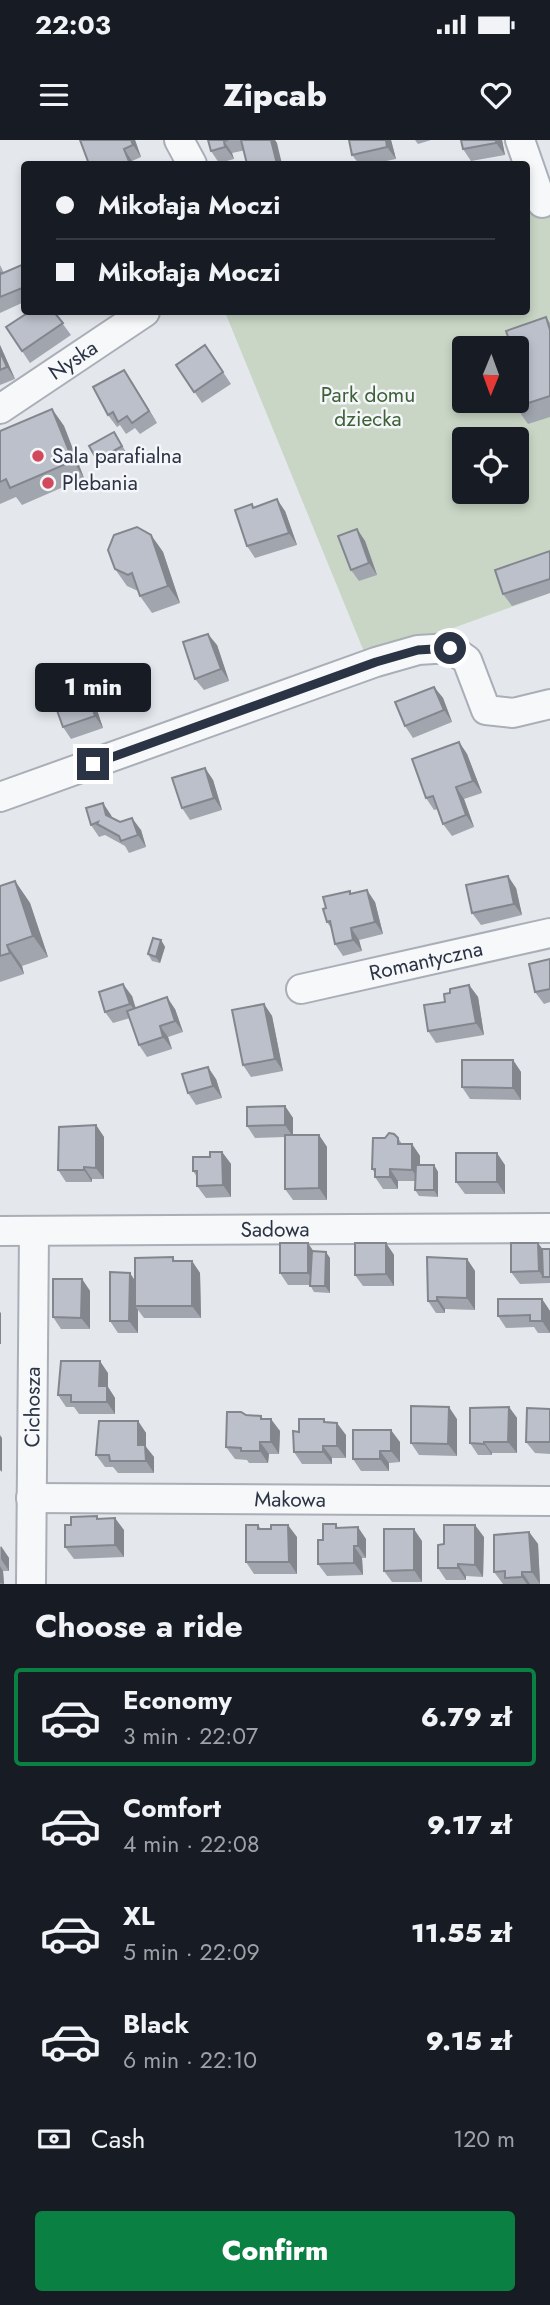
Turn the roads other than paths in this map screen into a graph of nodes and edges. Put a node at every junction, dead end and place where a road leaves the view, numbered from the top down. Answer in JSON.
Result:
{"nodes":[{"id":1,"x":179,"y":140,"type":"edge"},
{"id":2,"x":520,"y":140,"type":"edge"},
{"id":3,"x":190,"y":161,"type":"edge"},
{"id":4,"x":527,"y":161,"type":"edge"},
{"id":5,"x":530,"y":172,"type":"edge"},
{"id":6,"x":540,"y":203,"type":"edge"},
{"id":7,"x":141,"y":315,"type":"edge"},
{"id":8,"x":0,"y":409,"type":"edge"},
{"id":9,"x":550,"y":704,"type":"edge"},
{"id":10,"x":0,"y":797,"type":"edge"},
{"id":11,"x":550,"y":933,"type":"edge"},
{"id":12,"x":301,"y":989,"type":"dead end"},
{"id":13,"x":550,"y":1228,"type":"edge"},
{"id":14,"x":0,"y":1231,"type":"edge"},
{"id":15,"x":34,"y":1232,"type":"junction"},
{"id":16,"x":31,"y":1498,"type":"junction"},
{"id":17,"x":550,"y":1501,"type":"edge"},
{"id":18,"x":31,"y":1584,"type":"edge"}],
"edges":[{"from":1,"to":3,"type":"street"},
{"from":2,"to":4,"type":"street"},
{"from":5,"to":6,"type":"street"},
{"from":7,"to":8,"type":"street","name":"Nyska"},
{"from":9,"to":10,"type":"street"},
{"from":11,"to":12,"type":"street","name":"Romantyczna"},
{"from":13,"to":15,"type":"street","name":"Sadowa"},
{"from":14,"to":15,"type":"street","name":"Sadowa"},
{"from":15,"to":16,"type":"street","name":"Cichosza"},
{"from":16,"to":17,"type":"street","name":"Makowa"},
{"from":16,"to":18,"type":"street","name":"Cichosza"}]}
